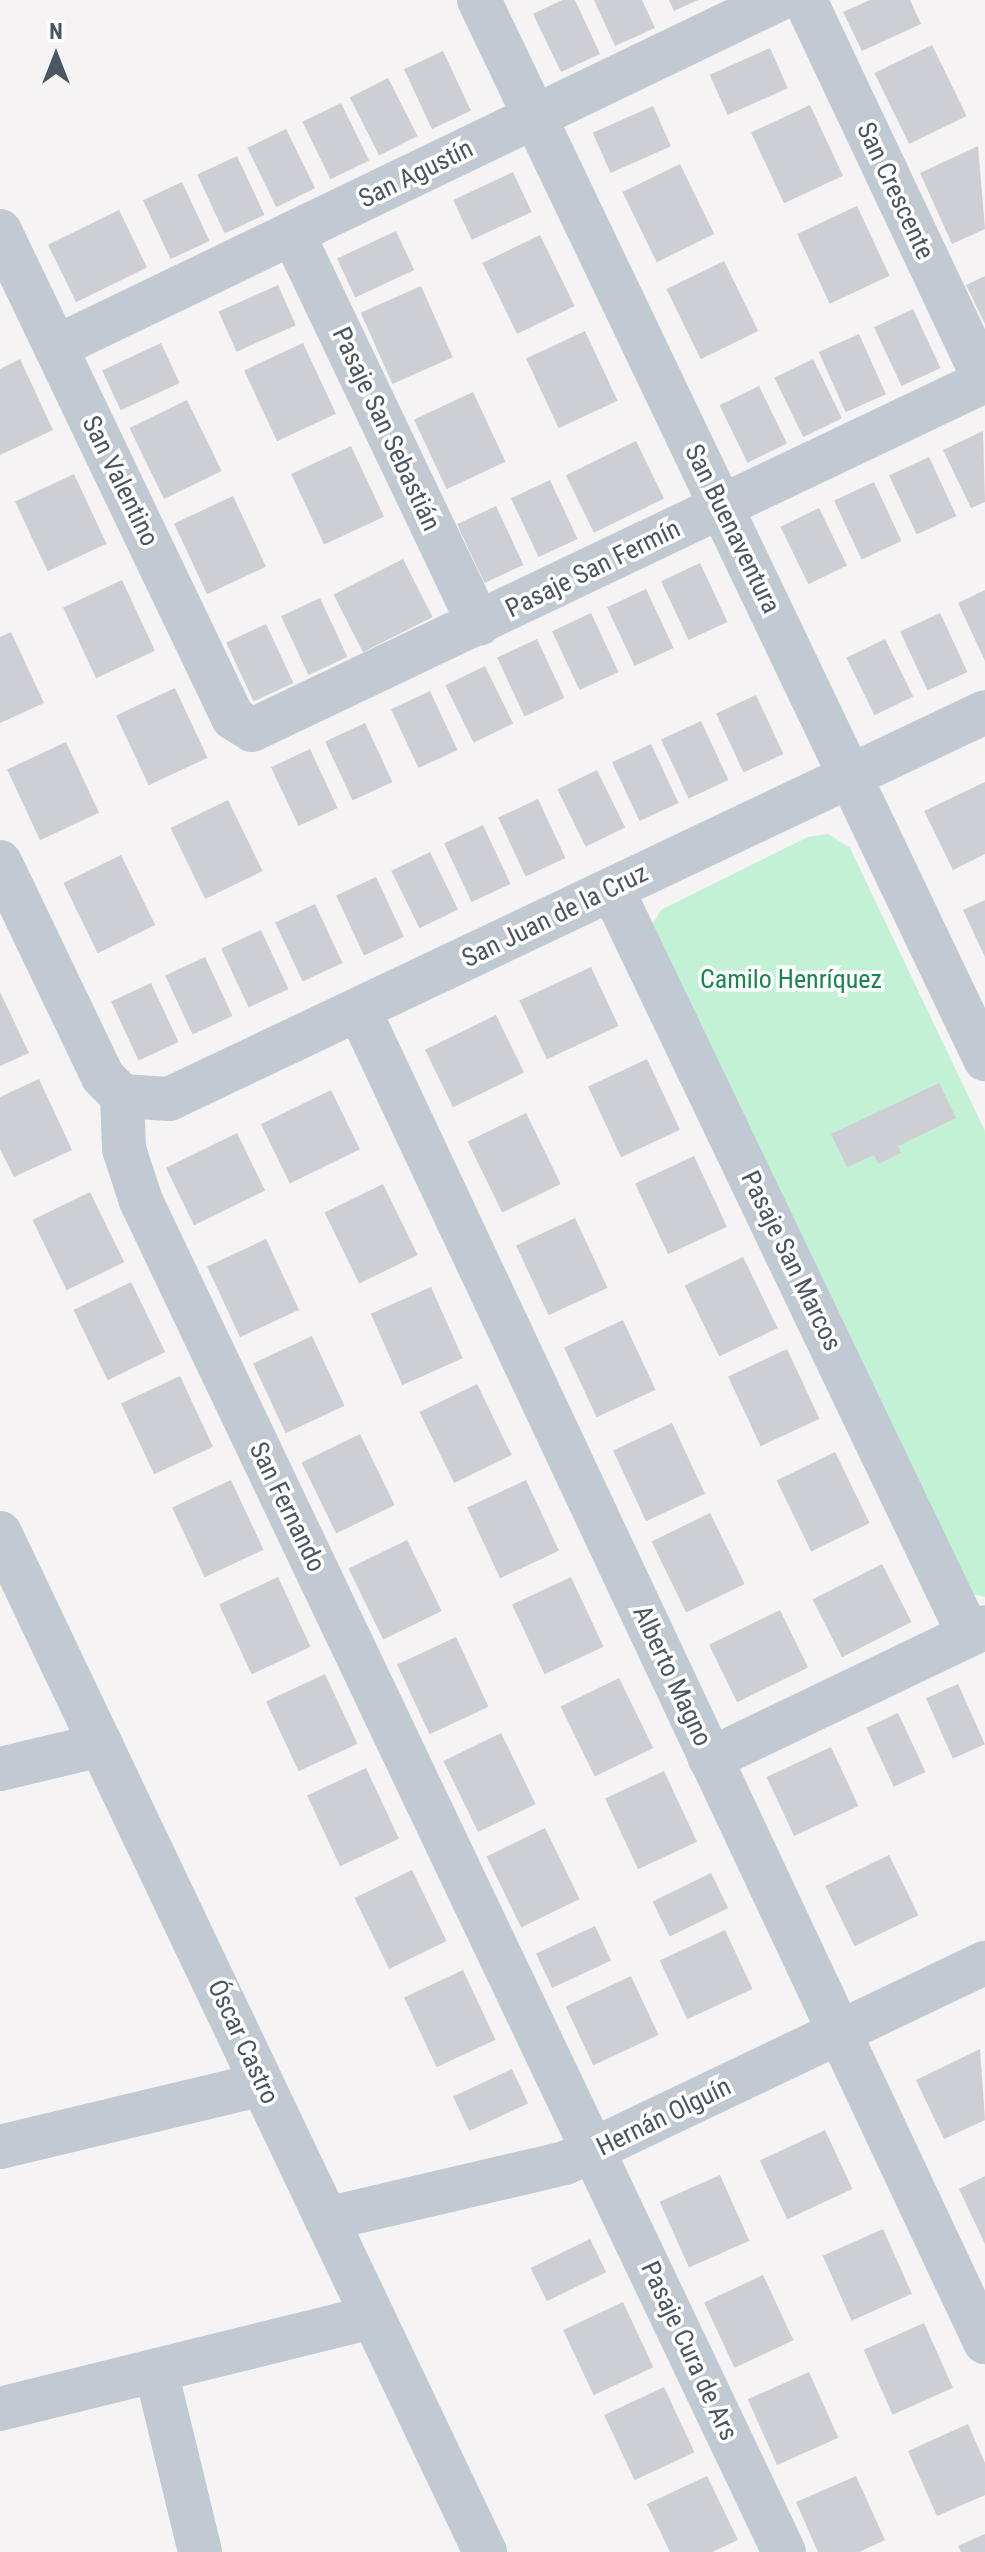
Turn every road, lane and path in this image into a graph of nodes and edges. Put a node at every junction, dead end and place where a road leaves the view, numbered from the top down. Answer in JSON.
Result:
{"nodes":[{"id":1,"x":479,"y":0,"type":"edge"},
{"id":2,"x":777,"y":0,"type":"edge"},
{"id":3,"x":805,"y":0,"type":"edge"},
{"id":4,"x":535,"y":117,"type":"junction"},
{"id":5,"x":0,"y":231,"type":"edge"},
{"id":6,"x":293,"y":234,"type":"junction"},
{"id":7,"x":56,"y":347,"type":"junction"},
{"id":8,"x":985,"y":381,"type":"edge"},
{"id":9,"x":721,"y":508,"type":"junction"},
{"id":10,"x":479,"y":624,"type":"junction"},
{"id":11,"x":985,"y":712,"type":"edge"},
{"id":12,"x":244,"y":728,"type":"joint"},
{"id":13,"x":850,"y":776,"type":"junction"},
{"id":14,"x":0,"y":862,"type":"edge"},
{"id":15,"x":612,"y":889,"type":"junction"},
{"id":16,"x":359,"y":1010,"type":"junction"},
{"id":17,"x":985,"y":1059,"type":"edge"},
{"id":18,"x":122,"y":1096,"type":"junction"},
{"id":19,"x":0,"y":1533,"type":"edge"},
{"id":20,"x":977,"y":1631,"type":"edge"},
{"id":21,"x":101,"y":1745,"type":"junction"},
{"id":22,"x":710,"y":1759,"type":"junction"},
{"id":23,"x":0,"y":1769,"type":"edge"},
{"id":24,"x":985,"y":1963,"type":"edge"},
{"id":25,"x":839,"y":2033,"type":"junction"},
{"id":26,"x":262,"y":2084,"type":"junction"},
{"id":27,"x":0,"y":2147,"type":"edge"},
{"id":28,"x":595,"y":2150,"type":"junction"},
{"id":29,"x":326,"y":2219,"type":"junction"},
{"id":30,"x":976,"y":2299,"type":"edge"},
{"id":31,"x":373,"y":2317,"type":"junction"},
{"id":32,"x":985,"y":2342,"type":"edge"},
{"id":33,"x":156,"y":2371,"type":"junction"},
{"id":34,"x":0,"y":2409,"type":"edge"},
{"id":35,"x":200,"y":2552,"type":"edge"},
{"id":36,"x":485,"y":2552,"type":"edge"},
{"id":37,"x":784,"y":2552,"type":"edge"}],
"edges":[{"from":1,"to":4,"type":"street","name":"San Buenaventura"},
{"from":2,"to":4,"type":"street","name":"San Agustín"},
{"from":3,"to":8,"type":"street","name":"San Crescente"},
{"from":4,"to":6,"type":"street","name":"San Agustín"},
{"from":4,"to":9,"type":"street","name":"San Buenaventura"},
{"from":5,"to":7,"type":"street","name":"San Valentino"},
{"from":6,"to":7,"type":"street","name":"San Agustín"},
{"from":6,"to":10,"type":"street","name":"Pasaje San Sebastián"},
{"from":7,"to":12,"type":"street","name":"San Valentino"},
{"from":8,"to":9,"type":"street","name":"Pasaje San Fermín"},
{"from":9,"to":10,"type":"street","name":"Pasaje San Fermín"},
{"from":9,"to":13,"type":"street","name":"San Buenaventura"},
{"from":10,"to":12,"type":"street","name":"Pasaje San Fermín"},
{"from":11,"to":13,"type":"street","name":"San Juan de la Cruz"},
{"from":13,"to":15,"type":"street","name":"San Juan de la Cruz"},
{"from":13,"to":17,"type":"street","name":"San Buenaventura"},
{"from":14,"to":18,"type":"street"},
{"from":15,"to":16,"type":"street","name":"San Juan de la Cruz"},
{"from":15,"to":20,"type":"street","name":"Pasaje San Marcos"},
{"from":16,"to":18,"type":"street","name":"San Juan de la Cruz"},
{"from":16,"to":22,"type":"street","name":"Alberto Magno"},
{"from":18,"to":28,"type":"street","name":"San Fernando"},
{"from":19,"to":21,"type":"street","name":"Óscar Castro"},
{"from":20,"to":22,"type":"street"},
{"from":21,"to":23,"type":"street"},
{"from":21,"to":26,"type":"street","name":"Óscar Castro"},
{"from":22,"to":25,"type":"street","name":"Alberto Magno"},
{"from":24,"to":25,"type":"street","name":"Hernán Olguín"},
{"from":25,"to":28,"type":"street","name":"Hernán Olguín"},
{"from":25,"to":30,"type":"street","name":"Alberto Magno"},
{"from":26,"to":27,"type":"street"},
{"from":26,"to":29,"type":"street","name":"Óscar Castro"},
{"from":28,"to":29,"type":"street","name":"Hernán Olguín"},
{"from":28,"to":37,"type":"street","name":"Pasaje Cura de Ars"},
{"from":29,"to":31,"type":"street","name":"Óscar Castro"},
{"from":30,"to":32,"type":"street","name":"Alberto Magno"},
{"from":31,"to":33,"type":"street"},
{"from":31,"to":36,"type":"street","name":"Óscar Castro"},
{"from":33,"to":34,"type":"street"},
{"from":33,"to":35,"type":"street"}]}
